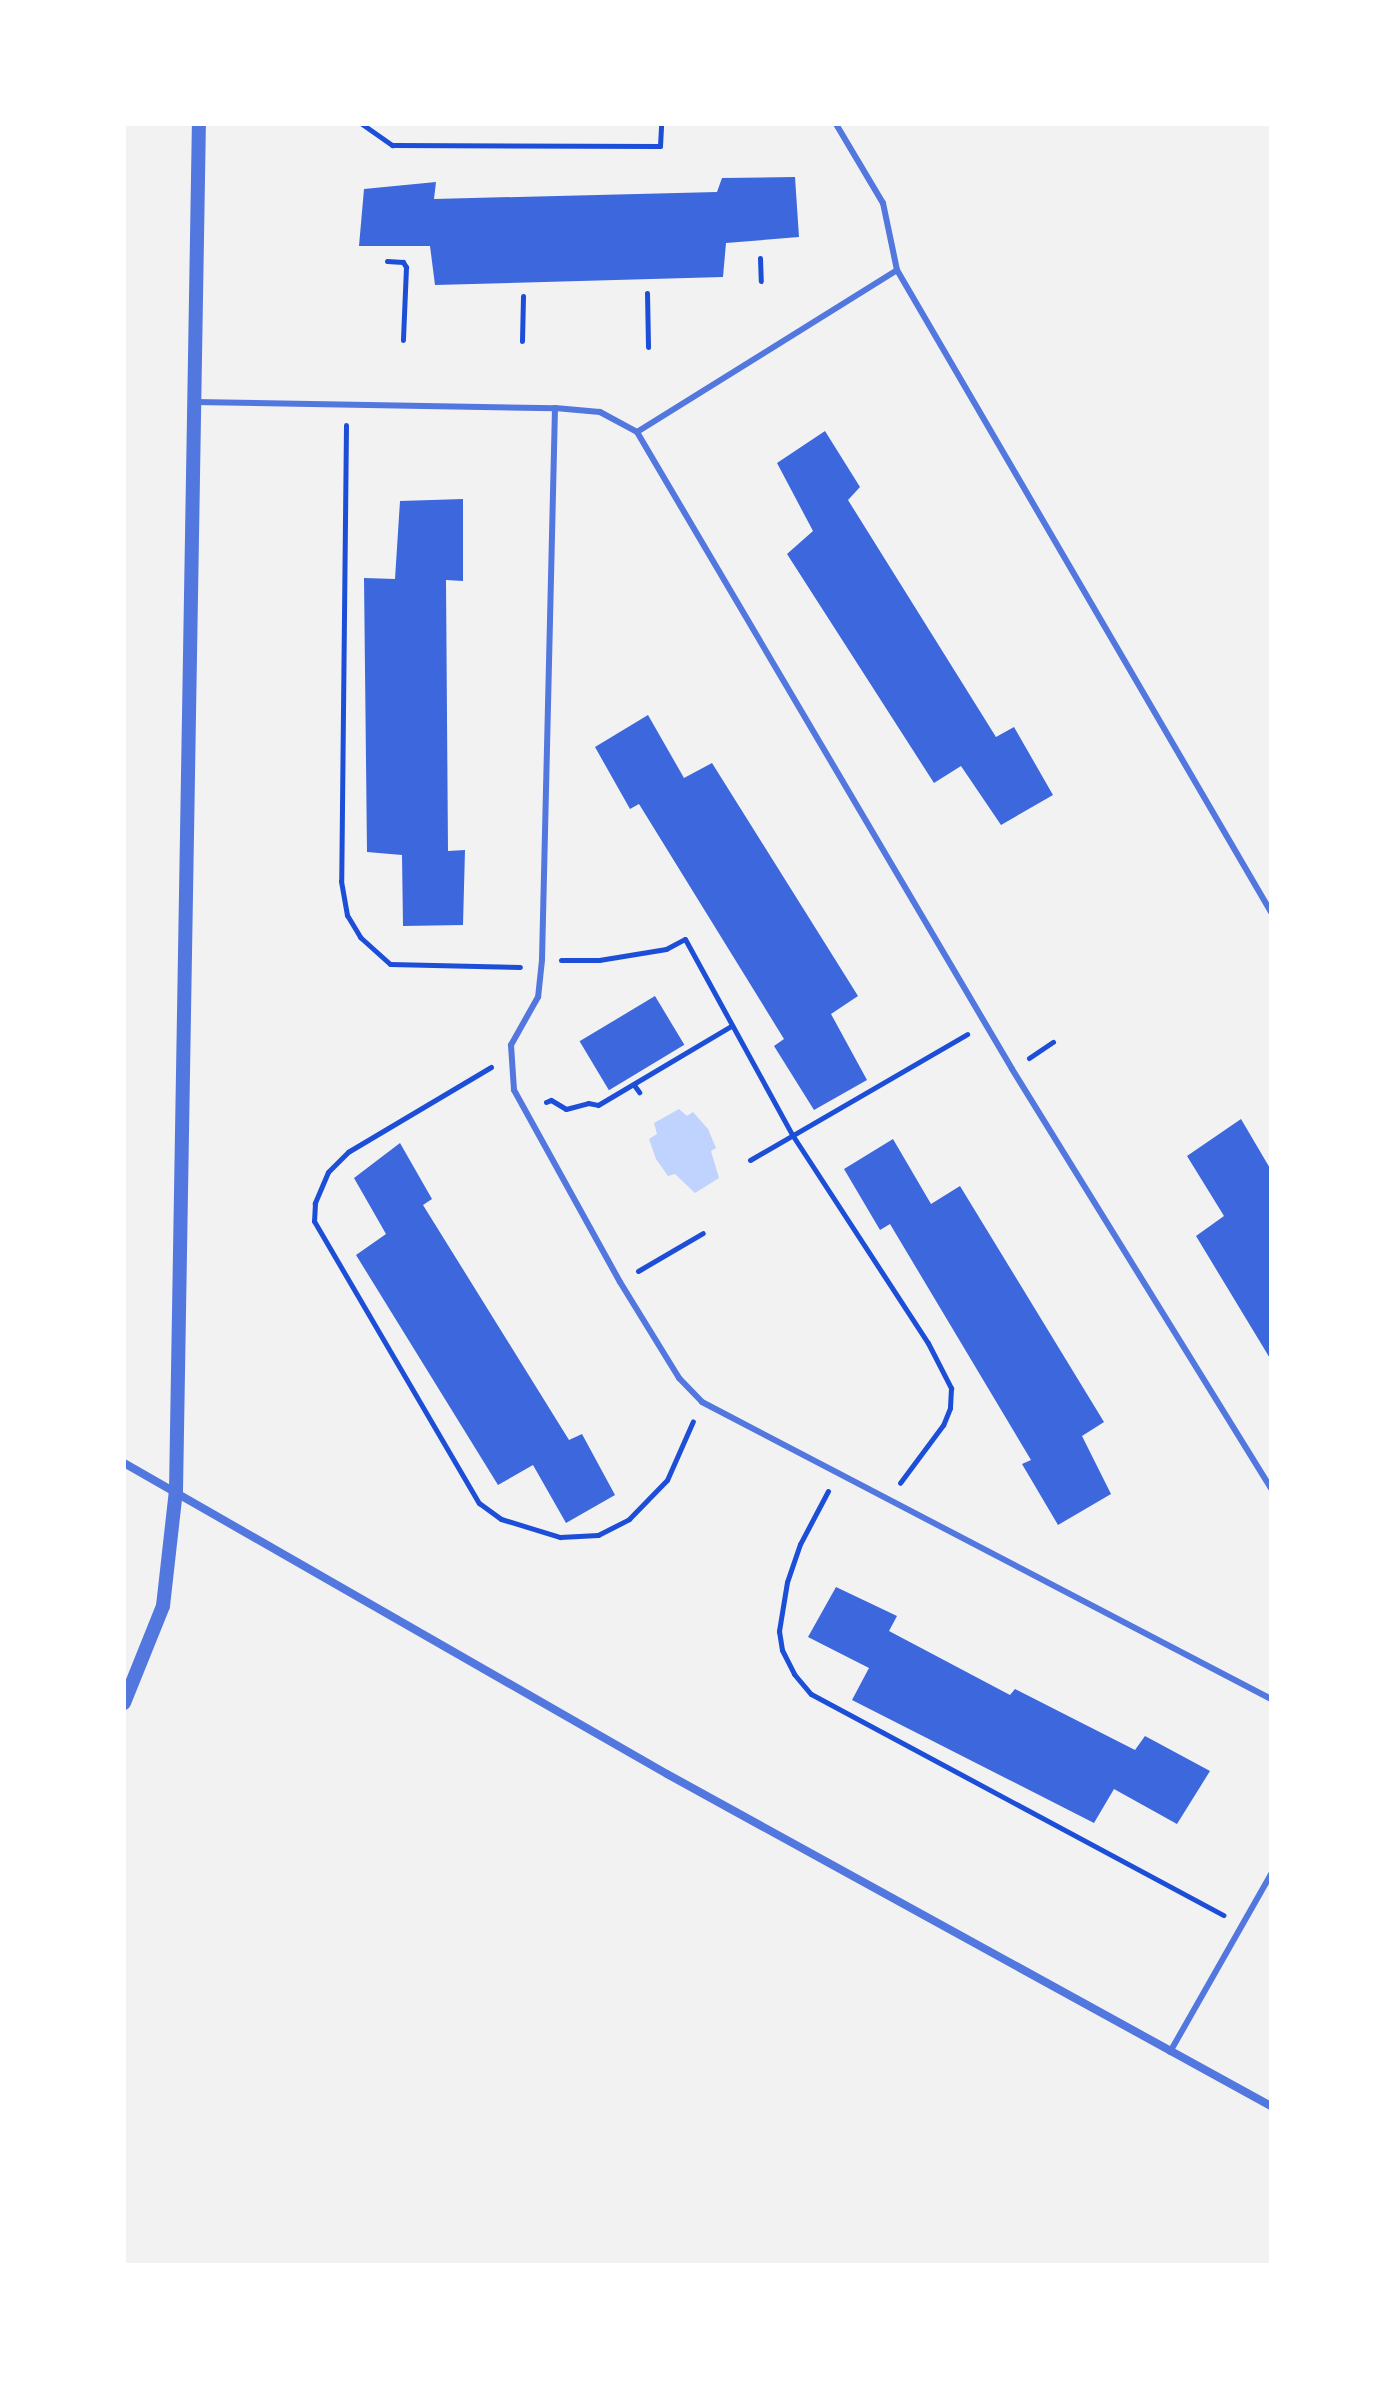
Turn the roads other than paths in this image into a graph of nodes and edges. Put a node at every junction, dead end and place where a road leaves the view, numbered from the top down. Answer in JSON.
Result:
{"nodes":[{"id":1,"x":199,"y":124,"type":"edge"},
{"id":2,"x":836,"y":124,"type":"edge"},
{"id":3,"x":897,"y":270,"type":"junction"},
{"id":4,"x":193,"y":402,"type":"junction"},
{"id":5,"x":555,"y":408,"type":"junction"},
{"id":6,"x":637,"y":432,"type":"junction"},
{"id":7,"x":1271,"y":912,"type":"edge"},
{"id":8,"x":124,"y":1463,"type":"edge"},
{"id":9,"x":1271,"y":1489,"type":"edge"},
{"id":10,"x":176,"y":1491,"type":"junction"},
{"id":11,"x":1271,"y":1699,"type":"edge"},
{"id":12,"x":124,"y":1703,"type":"edge"},
{"id":13,"x":1271,"y":1874,"type":"edge"},
{"id":14,"x":1170,"y":2052,"type":"junction"},
{"id":15,"x":1271,"y":2106,"type":"edge"}],
"edges":[{"from":1,"to":4,"type":"street"},
{"from":2,"to":3,"type":"lane"},
{"from":3,"to":6,"type":"lane"},
{"from":3,"to":7,"type":"lane"},
{"from":4,"to":5,"type":"lane"},
{"from":4,"to":10,"type":"street"},
{"from":5,"to":6,"type":"lane"},
{"from":5,"to":11,"type":"lane"},
{"from":6,"to":9,"type":"lane"},
{"from":8,"to":10,"type":"street"},
{"from":10,"to":12,"type":"street"},
{"from":10,"to":14,"type":"street"},
{"from":13,"to":14,"type":"lane"},
{"from":14,"to":15,"type":"street"}]}
